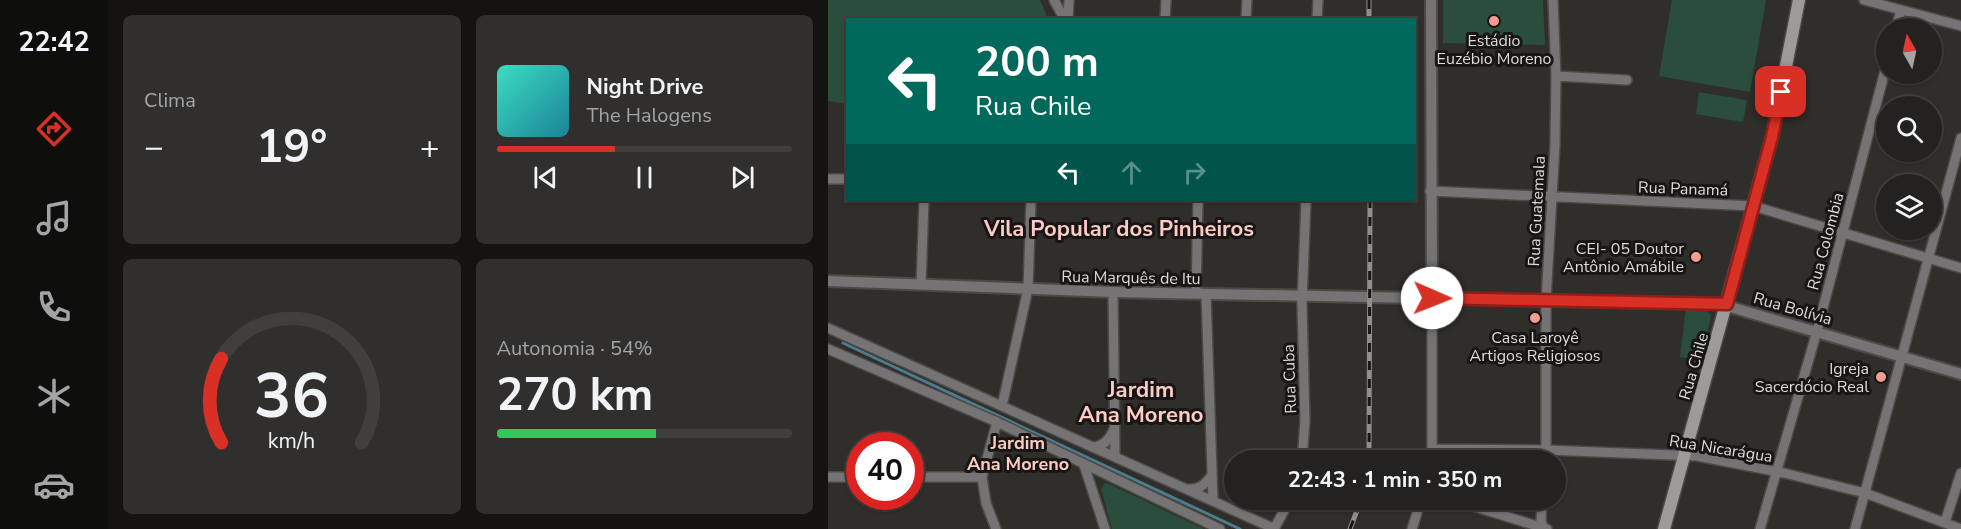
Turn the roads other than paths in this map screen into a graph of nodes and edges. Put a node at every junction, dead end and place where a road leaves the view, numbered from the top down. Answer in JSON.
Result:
{"nodes":[{"id":1,"x":1054,"y":0,"type":"edge"},
{"id":2,"x":1069,"y":0,"type":"edge"},
{"id":3,"x":1166,"y":0,"type":"edge"},
{"id":4,"x":1247,"y":0,"type":"edge"},
{"id":5,"x":1318,"y":0,"type":"edge"},
{"id":6,"x":1431,"y":0,"type":"edge"},
{"id":7,"x":1553,"y":0,"type":"edge"},
{"id":8,"x":1799,"y":0,"type":"edge"},
{"id":9,"x":1864,"y":0,"type":"edge"},
{"id":10,"x":1901,"y":10,"type":"junction"},
{"id":11,"x":1065,"y":18,"type":"edge"},
{"id":12,"x":1066,"y":18,"type":"edge"},
{"id":13,"x":1165,"y":18,"type":"edge"},
{"id":14,"x":1246,"y":18,"type":"edge"},
{"id":15,"x":1317,"y":18,"type":"edge"},
{"id":16,"x":1899,"y":18,"type":"edge"},
{"id":17,"x":1961,"y":26,"type":"edge"},
{"id":18,"x":1556,"y":76,"type":"junction"},
{"id":19,"x":1627,"y":80,"type":"dead end"},
{"id":20,"x":1881,"y":84,"type":"edge"},
{"id":21,"x":1961,"y":138,"type":"edge"},
{"id":22,"x":828,"y":179,"type":"edge"},
{"id":23,"x":846,"y":179,"type":"edge"},
{"id":24,"x":1430,"y":191,"type":"junction"},
{"id":25,"x":1551,"y":198,"type":"junction"},
{"id":26,"x":924,"y":201,"type":"edge"},
{"id":27,"x":1031,"y":201,"type":"edge"},
{"id":28,"x":1198,"y":201,"type":"edge"},
{"id":29,"x":1306,"y":201,"type":"edge"},
{"id":30,"x":1753,"y":206,"type":"junction"},
{"id":31,"x":1842,"y":232,"type":"junction"},
{"id":32,"x":1928,"y":259,"type":"junction"},
{"id":33,"x":1961,"y":268,"type":"edge"},
{"id":34,"x":828,"y":281,"type":"edge"},
{"id":35,"x":921,"y":285,"type":"junction"},
{"id":36,"x":1028,"y":289,"type":"junction"},
{"id":37,"x":1113,"y":292,"type":"junction"},
{"id":38,"x":1201,"y":294,"type":"junction"},
{"id":39,"x":1302,"y":296,"type":"junction"},
{"id":40,"x":1432,"y":298,"type":"junction"},
{"id":41,"x":1546,"y":300,"type":"junction"},
{"id":42,"x":1727,"y":304,"type":"junction"},
{"id":43,"x":828,"y":328,"type":"edge"},
{"id":44,"x":1817,"y":331,"type":"junction"},
{"id":45,"x":828,"y":349,"type":"edge"},
{"id":46,"x":1903,"y":358,"type":"junction"},
{"id":47,"x":1961,"y":374,"type":"edge"},
{"id":48,"x":1006,"y":387,"type":"junction"},
{"id":49,"x":983,"y":398,"type":"junction"},
{"id":50,"x":1002,"y":406,"type":"junction"},
{"id":51,"x":997,"y":422,"type":"junction"},
{"id":52,"x":1115,"y":427,"type":"junction"},
{"id":53,"x":1092,"y":447,"type":"junction"},
{"id":54,"x":1432,"y":449,"type":"joint"},
{"id":55,"x":1303,"y":450,"type":"edge"},
{"id":56,"x":1547,"y":450,"type":"joint"},
{"id":57,"x":1566,"y":451,"type":"edge"},
{"id":58,"x":1685,"y":454,"type":"junction"},
{"id":59,"x":1115,"y":457,"type":"junction"},
{"id":60,"x":1084,"y":465,"type":"junction"},
{"id":61,"x":1776,"y":472,"type":"junction"},
{"id":62,"x":1961,"y":473,"type":"edge"},
{"id":63,"x":1212,"y":475,"type":"junction"},
{"id":64,"x":828,"y":477,"type":"edge"},
{"id":65,"x":846,"y":477,"type":"edge"},
{"id":66,"x":924,"y":477,"type":"edge"},
{"id":67,"x":982,"y":477,"type":"junction"},
{"id":68,"x":1184,"y":488,"type":"junction"},
{"id":69,"x":1865,"y":493,"type":"junction"},
{"id":70,"x":1213,"y":501,"type":"junction"},
{"id":71,"x":1284,"y":510,"type":"edge"},
{"id":72,"x":1418,"y":510,"type":"edge"},
{"id":73,"x":1486,"y":510,"type":"edge"},
{"id":74,"x":1542,"y":510,"type":"edge"},
{"id":75,"x":1945,"y":522,"type":"junction"},
{"id":76,"x":1545,"y":528,"type":"edge"},
{"id":77,"x":996,"y":529,"type":"edge"},
{"id":78,"x":1105,"y":529,"type":"edge"},
{"id":79,"x":1220,"y":529,"type":"edge"},
{"id":80,"x":1274,"y":529,"type":"edge"},
{"id":81,"x":1412,"y":529,"type":"edge"},
{"id":82,"x":1664,"y":529,"type":"edge"},
{"id":83,"x":1760,"y":529,"type":"edge"},
{"id":84,"x":1855,"y":529,"type":"edge"},
{"id":85,"x":1960,"y":529,"type":"edge"}],
"edges":[{"from":1,"to":11,"type":"street"},
{"from":2,"to":12,"type":"street"},
{"from":3,"to":13,"type":"street"},
{"from":4,"to":14,"type":"street"},
{"from":5,"to":15,"type":"street"},
{"from":6,"to":24,"type":"street"},
{"from":7,"to":18,"type":"street","name":"Rua Guatemala"},
{"from":8,"to":30,"type":"main road","name":"Rua Chile"},
{"from":9,"to":10,"type":"street"},
{"from":10,"to":16,"type":"street"},
{"from":10,"to":17,"type":"street"},
{"from":18,"to":19,"type":"street"},
{"from":18,"to":25,"type":"street","name":"Rua Guatemala"},
{"from":20,"to":31,"type":"street","name":"Rua Colombia"},
{"from":21,"to":32,"type":"street"},
{"from":22,"to":23,"type":"street"},
{"from":24,"to":25,"type":"street","name":"Rua Panamá"},
{"from":24,"to":40,"type":"street"},
{"from":25,"to":30,"type":"street","name":"Rua Panamá"},
{"from":25,"to":41,"type":"street","name":"Rua Guatemala"},
{"from":26,"to":35,"type":"street"},
{"from":27,"to":36,"type":"street"},
{"from":28,"to":38,"type":"street"},
{"from":29,"to":39,"type":"street","name":"Rua Cuba"},
{"from":30,"to":31,"type":"street","name":"Rua Panamá"},
{"from":30,"to":42,"type":"main road","name":"Rua Chile"},
{"from":31,"to":32,"type":"street","name":"Rua Panamá"},
{"from":31,"to":44,"type":"street","name":"Rua Colombia"},
{"from":32,"to":33,"type":"street","name":"Rua Panamá"},
{"from":32,"to":46,"type":"street"},
{"from":34,"to":35,"type":"street","name":"Rua Marquês de Itu"},
{"from":35,"to":36,"type":"street","name":"Rua Marquês de Itu"},
{"from":36,"to":37,"type":"street","name":"Rua Marquês de Itu"},
{"from":36,"to":48,"type":"street"},
{"from":37,"to":38,"type":"street","name":"Rua Marquês de Itu"},
{"from":37,"to":52,"type":"street"},
{"from":38,"to":39,"type":"street","name":"Rua Marquês de Itu"},
{"from":38,"to":63,"type":"street"},
{"from":39,"to":40,"type":"street","name":"Rua Marquês de Itu"},
{"from":39,"to":55,"type":"street","name":"Rua Cuba"},
{"from":40,"to":41,"type":"street","name":"Rua Bolívia"},
{"from":40,"to":54,"type":"street"},
{"from":41,"to":42,"type":"street","name":"Rua Bolívia"},
{"from":41,"to":56,"type":"street","name":"Rua Guatemala"},
{"from":42,"to":44,"type":"street","name":"Rua Bolívia"},
{"from":42,"to":58,"type":"main road","name":"Rua Chile"},
{"from":43,"to":49,"type":"street"},
{"from":44,"to":46,"type":"street","name":"Rua Bolívia"},
{"from":44,"to":61,"type":"street","name":"Rua Colombia"},
{"from":45,"to":51,"type":"street"},
{"from":46,"to":47,"type":"street","name":"Rua Bolívia"},
{"from":46,"to":69,"type":"street"},
{"from":48,"to":49,"type":"street"},
{"from":48,"to":50,"type":"street"},
{"from":49,"to":50,"type":"street"},
{"from":50,"to":53,"type":"street"},
{"from":51,"to":60,"type":"street"},
{"from":51,"to":67,"type":"street"},
{"from":52,"to":53,"type":"street"},
{"from":52,"to":59,"type":"street"},
{"from":53,"to":59,"type":"street"},
{"from":54,"to":56,"type":"street","name":"Rua Nicarágua"},
{"from":57,"to":58,"type":"street","name":"Rua Nicarágua"},
{"from":58,"to":61,"type":"street","name":"Rua Nicarágua"},
{"from":58,"to":82,"type":"main road","name":"Rua Chile"},
{"from":59,"to":68,"type":"street"},
{"from":60,"to":78,"type":"street"},
{"from":60,"to":79,"type":"street"},
{"from":61,"to":69,"type":"street","name":"Rua Nicarágua"},
{"from":61,"to":83,"type":"street","name":"Rua Colombia"},
{"from":62,"to":75,"type":"street"},
{"from":63,"to":68,"type":"street"},
{"from":63,"to":70,"type":"street"},
{"from":64,"to":65,"type":"street"},
{"from":66,"to":67,"type":"street"},
{"from":67,"to":77,"type":"street"},
{"from":68,"to":70,"type":"street"},
{"from":69,"to":75,"type":"street","name":"Rua Nicarágua"},
{"from":69,"to":84,"type":"street"},
{"from":70,"to":80,"type":"street"},
{"from":71,"to":80,"type":"street"},
{"from":72,"to":81,"type":"street"},
{"from":73,"to":76,"type":"street"},
{"from":74,"to":76,"type":"street"},
{"from":75,"to":85,"type":"street","name":"Rua Nicarágua"}]}
